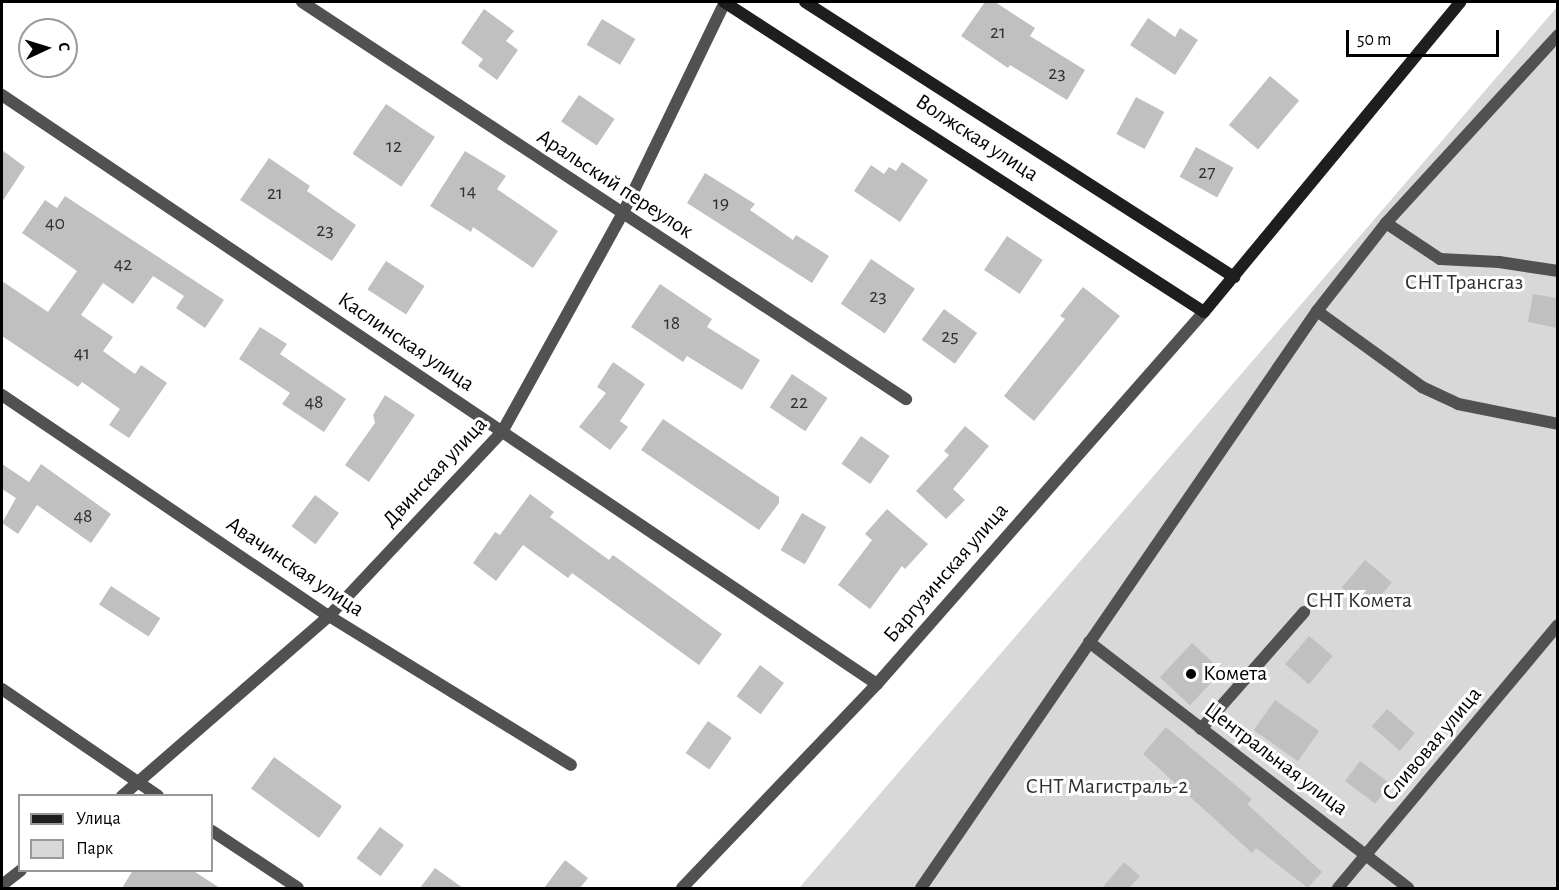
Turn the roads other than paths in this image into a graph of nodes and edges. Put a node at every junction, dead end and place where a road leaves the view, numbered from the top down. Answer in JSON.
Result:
{"nodes":[{"id":1,"x":302,"y":2,"type":"edge"},
{"id":2,"x":725,"y":2,"type":"edge"},
{"id":3,"x":805,"y":2,"type":"edge"},
{"id":4,"x":1460,"y":2,"type":"edge"},
{"id":5,"x":1557,"y":35,"type":"edge"},
{"id":6,"x":2,"y":94,"type":"edge"},
{"id":7,"x":622,"y":215,"type":"junction"},
{"id":8,"x":1386,"y":223,"type":"junction"},
{"id":9,"x":1557,"y":271,"type":"edge"},
{"id":10,"x":1234,"y":277,"type":"junction"},
{"id":11,"x":1317,"y":311,"type":"junction"},
{"id":12,"x":1204,"y":312,"type":"junction"},
{"id":13,"x":2,"y":395,"type":"edge"},
{"id":14,"x":906,"y":399,"type":"dead end"},
{"id":15,"x":1557,"y":424,"type":"edge"},
{"id":16,"x":502,"y":432,"type":"junction"},
{"id":17,"x":1304,"y":612,"type":"dead end"},
{"id":18,"x":329,"y":616,"type":"junction"},
{"id":19,"x":1557,"y":625,"type":"edge"},
{"id":20,"x":1089,"y":642,"type":"junction"},
{"id":21,"x":877,"y":684,"type":"junction"},
{"id":22,"x":2,"y":689,"type":"edge"},
{"id":23,"x":1201,"y":729,"type":"junction"},
{"id":24,"x":571,"y":765,"type":"dead end"},
{"id":25,"x":139,"y":783,"type":"junction"},
{"id":26,"x":123,"y":794,"type":"edge"},
{"id":27,"x":156,"y":794,"type":"edge"},
{"id":28,"x":213,"y":832,"type":"edge"},
{"id":29,"x":1367,"y":855,"type":"junction"},
{"id":30,"x":18,"y":872,"type":"edge"},
{"id":31,"x":2,"y":885,"type":"edge"},
{"id":32,"x":298,"y":888,"type":"edge"},
{"id":33,"x":682,"y":888,"type":"edge"},
{"id":34,"x":921,"y":888,"type":"edge"},
{"id":35,"x":1338,"y":888,"type":"edge"},
{"id":36,"x":1408,"y":888,"type":"edge"}],
"edges":[{"from":1,"to":7,"type":"street","name":"Аральский переулок"},
{"from":2,"to":7,"type":"street","name":"Двинская улица"},
{"from":2,"to":12,"type":"street","name":"Волжская улица"},
{"from":3,"to":10,"type":"street","name":"Волжская улица"},
{"from":4,"to":10,"type":"street","name":"Баргузинская улица"},
{"from":5,"to":8,"type":"street"},
{"from":6,"to":16,"type":"street","name":"Каслинская улица"},
{"from":7,"to":14,"type":"street","name":"Аральский переулок"},
{"from":7,"to":16,"type":"street","name":"Двинская улица"},
{"from":8,"to":9,"type":"street"},
{"from":8,"to":11,"type":"street"},
{"from":10,"to":12,"type":"street","name":"Баргузинская улица"},
{"from":11,"to":15,"type":"street"},
{"from":11,"to":20,"type":"street"},
{"from":12,"to":21,"type":"street","name":"Баргузинская улица"},
{"from":13,"to":18,"type":"street","name":"Авачинская улица"},
{"from":16,"to":18,"type":"street","name":"Двинская улица"},
{"from":16,"to":21,"type":"street","name":"Каслинская улица"},
{"from":17,"to":23,"type":"street"},
{"from":18,"to":24,"type":"street","name":"Авачинская улица"},
{"from":18,"to":25,"type":"street","name":"Двинская улица"},
{"from":19,"to":29,"type":"street","name":"Сливовая улица"},
{"from":20,"to":23,"type":"street","name":"Центральная улица"},
{"from":20,"to":34,"type":"street"},
{"from":21,"to":33,"type":"street","name":"Баргузинская улица"},
{"from":22,"to":25,"type":"street"},
{"from":23,"to":29,"type":"street","name":"Центральная улица"},
{"from":25,"to":26,"type":"street","name":"Двинская улица"},
{"from":25,"to":27,"type":"street"},
{"from":28,"to":32,"type":"street"},
{"from":29,"to":35,"type":"street","name":"Сливовая улица"},
{"from":29,"to":36,"type":"street","name":"Центральная улица"},
{"from":30,"to":31,"type":"street"}]}
